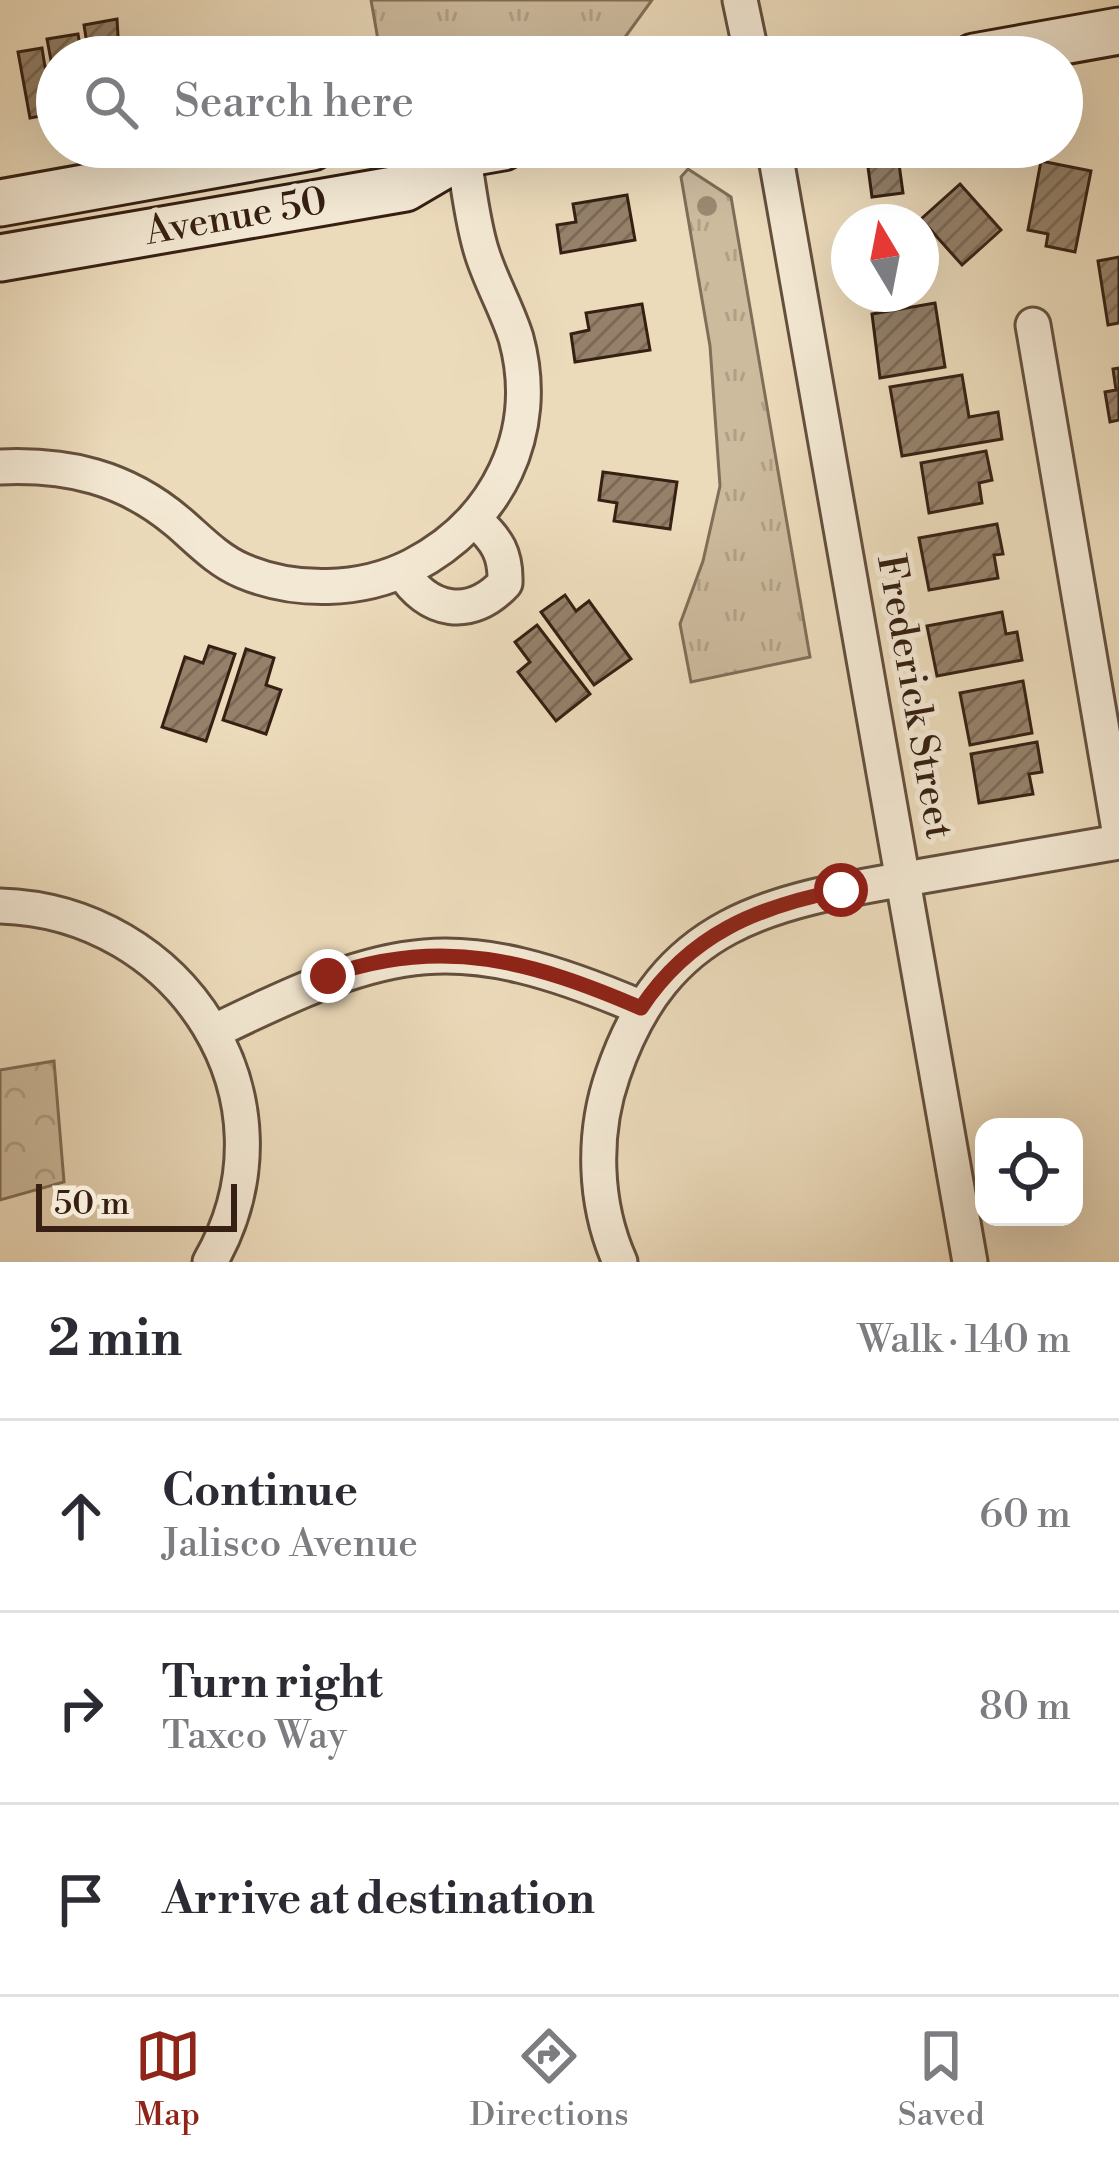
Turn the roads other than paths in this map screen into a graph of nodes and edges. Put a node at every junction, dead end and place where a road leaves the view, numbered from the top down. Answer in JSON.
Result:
{"nodes":[{"id":1,"x":740,"y":0,"type":"edge"},
{"id":2,"x":1119,"y":31,"type":"edge"},
{"id":3,"x":748,"y":36,"type":"edge"},
{"id":4,"x":1083,"y":37,"type":"edge"},
{"id":5,"x":193,"y":168,"type":"edge"},
{"id":6,"x":438,"y":168,"type":"edge"},
{"id":7,"x":471,"y":168,"type":"edge"},
{"id":8,"x":778,"y":168,"type":"edge"},
{"id":9,"x":0,"y":202,"type":"edge"},
{"id":10,"x":0,"y":258,"type":"edge"},
{"id":11,"x":1033,"y":325,"type":"dead end"},
{"id":12,"x":0,"y":467,"type":"edge"},
{"id":13,"x":476,"y":520,"type":"junction"},
{"id":14,"x":402,"y":571,"type":"junction"},
{"id":15,"x":1119,"y":830,"type":"edge"},
{"id":16,"x":1119,"y":842,"type":"edge"},
{"id":17,"x":903,"y":879,"type":"junction"},
{"id":18,"x":0,"y":906,"type":"edge"},
{"id":19,"x":641,"y":1008,"type":"junction"},
{"id":20,"x":215,"y":1031,"type":"junction"},
{"id":21,"x":210,"y":1262,"type":"edge"},
{"id":22,"x":620,"y":1262,"type":"edge"},
{"id":23,"x":970,"y":1262,"type":"edge"}],
"edges":[{"from":1,"to":3,"type":"street"},
{"from":2,"to":4,"type":"main road"},
{"from":5,"to":9,"type":"main road","name":"Avenue 50"},
{"from":6,"to":10,"type":"main road","name":"Avenue 50"},
{"from":7,"to":13,"type":"street"},
{"from":8,"to":17,"type":"street","name":"Frederick Street"},
{"from":11,"to":15,"type":"street"},
{"from":12,"to":14,"type":"street"},
{"from":13,"to":14,"type":"street"},
{"from":13,"to":14,"type":"street"},
{"from":16,"to":17,"type":"street"},
{"from":17,"to":19,"type":"street"},
{"from":17,"to":23,"type":"street","name":"Frederick Street"},
{"from":18,"to":20,"type":"street"},
{"from":19,"to":20,"type":"street"},
{"from":19,"to":22,"type":"street"},
{"from":20,"to":21,"type":"street"}]}
